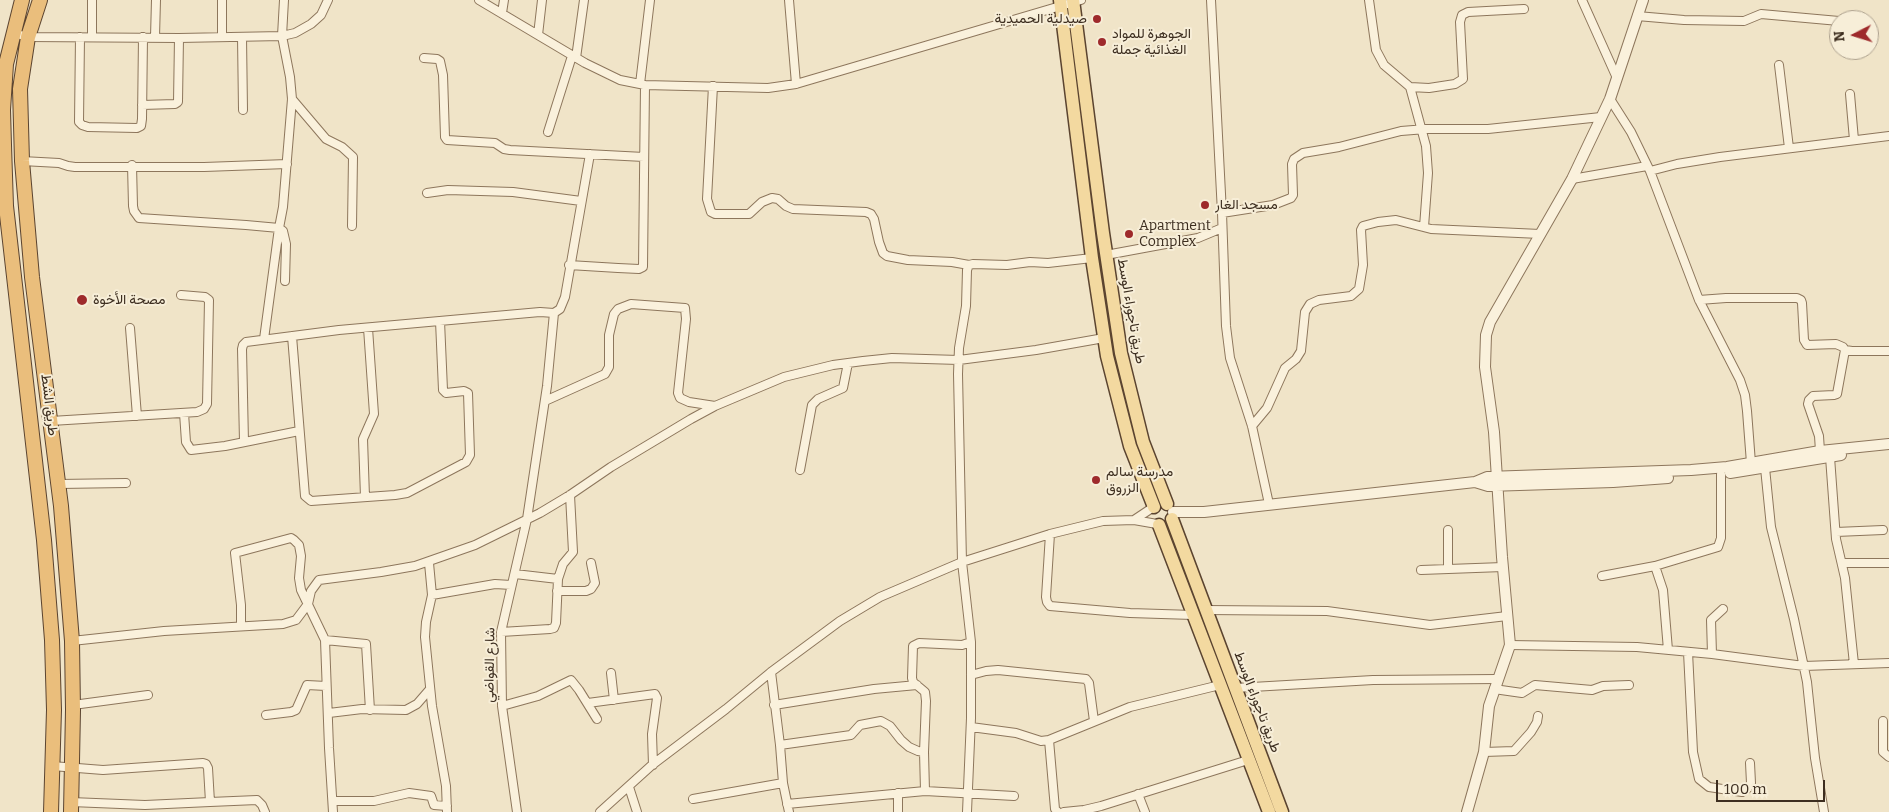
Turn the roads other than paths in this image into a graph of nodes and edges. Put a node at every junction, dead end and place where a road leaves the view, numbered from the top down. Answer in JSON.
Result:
{"nodes":[{"id":1,"x":22,"y":0,"type":"edge"},
{"id":2,"x":40,"y":0,"type":"edge"},
{"id":3,"x":92,"y":0,"type":"edge"},
{"id":4,"x":156,"y":0,"type":"edge"},
{"id":5,"x":222,"y":0,"type":"edge"},
{"id":6,"x":284,"y":0,"type":"edge"},
{"id":7,"x":328,"y":0,"type":"edge"},
{"id":8,"x":479,"y":0,"type":"edge"},
{"id":9,"x":504,"y":0,"type":"edge"},
{"id":10,"x":542,"y":0,"type":"edge"},
{"id":11,"x":584,"y":0,"type":"edge"},
{"id":12,"x":650,"y":0,"type":"edge"},
{"id":13,"x":789,"y":0,"type":"edge"},
{"id":14,"x":1211,"y":0,"type":"edge"},
{"id":15,"x":1368,"y":0,"type":"edge"},
{"id":16,"x":1582,"y":0,"type":"edge"},
{"id":17,"x":1643,"y":0,"type":"edge"},
{"id":18,"x":1076,"y":1,"type":"edge"},
{"id":19,"x":1060,"y":3,"type":"edge"},
{"id":20,"x":1524,"y":9,"type":"dead end"},
{"id":21,"x":502,"y":13,"type":"junction"},
{"id":22,"x":1637,"y":16,"type":"junction"},
{"id":23,"x":1829,"y":20,"type":"edge"},
{"id":24,"x":13,"y":33,"type":"junction"},
{"id":25,"x":538,"y":35,"type":"junction"},
{"id":26,"x":282,"y":36,"type":"junction"},
{"id":27,"x":28,"y":37,"type":"junction"},
{"id":28,"x":80,"y":37,"type":"junction"},
{"id":29,"x":92,"y":37,"type":"junction"},
{"id":30,"x":143,"y":37,"type":"junction"},
{"id":31,"x":156,"y":37,"type":"junction"},
{"id":32,"x":242,"y":37,"type":"junction"},
{"id":33,"x":179,"y":38,"type":"junction"},
{"id":34,"x":222,"y":38,"type":"junction"},
{"id":35,"x":574,"y":57,"type":"junction"},
{"id":36,"x":424,"y":58,"type":"dead end"},
{"id":37,"x":1779,"y":65,"type":"dead end"},
{"id":38,"x":1617,"y":78,"type":"junction"},
{"id":39,"x":796,"y":84,"type":"junction"},
{"id":40,"x":643,"y":85,"type":"junction"},
{"id":41,"x":713,"y":86,"type":"junction"},
{"id":42,"x":1410,"y":87,"type":"junction"},
{"id":43,"x":1850,"y":94,"type":"dead end"},
{"id":44,"x":292,"y":99,"type":"junction"},
{"id":45,"x":1610,"y":99,"type":"junction"},
{"id":46,"x":142,"y":105,"type":"junction"},
{"id":47,"x":243,"y":110,"type":"dead end"},
{"id":48,"x":1601,"y":117,"type":"junction"},
{"id":49,"x":1421,"y":129,"type":"junction"},
{"id":50,"x":548,"y":132,"type":"dead end"},
{"id":51,"x":1889,"y":136,"type":"edge"},
{"id":52,"x":1854,"y":140,"type":"junction"},
{"id":53,"x":1789,"y":148,"type":"junction"},
{"id":54,"x":590,"y":154,"type":"junction"},
{"id":55,"x":644,"y":157,"type":"junction"},
{"id":56,"x":287,"y":164,"type":"junction"},
{"id":57,"x":22,"y":166,"type":"junction"},
{"id":58,"x":132,"y":166,"type":"junction"},
{"id":59,"x":1649,"y":168,"type":"junction"},
{"id":60,"x":5,"y":173,"type":"junction"},
{"id":61,"x":1572,"y":179,"type":"junction"},
{"id":62,"x":427,"y":193,"type":"dead end"},
{"id":63,"x":581,"y":201,"type":"junction"},
{"id":64,"x":1222,"y":213,"type":"junction"},
{"id":65,"x":352,"y":226,"type":"dead end"},
{"id":66,"x":1424,"y":227,"type":"junction"},
{"id":67,"x":279,"y":228,"type":"junction"},
{"id":68,"x":1222,"y":228,"type":"junction"},
{"id":69,"x":1540,"y":234,"type":"junction"},
{"id":70,"x":1106,"y":255,"type":"junction"},
{"id":71,"x":1092,"y":258,"type":"junction"},
{"id":72,"x":569,"y":265,"type":"junction"},
{"id":73,"x":969,"y":266,"type":"junction"},
{"id":74,"x":285,"y":281,"type":"dead end"},
{"id":75,"x":181,"y":295,"type":"dead end"},
{"id":76,"x":1699,"y":300,"type":"junction"},
{"id":77,"x":554,"y":312,"type":"junction"},
{"id":78,"x":440,"y":321,"type":"junction"},
{"id":79,"x":130,"y":328,"type":"dead end"},
{"id":80,"x":368,"y":328,"type":"junction"},
{"id":81,"x":292,"y":336,"type":"junction"},
{"id":82,"x":1104,"y":338,"type":"junction"},
{"id":83,"x":264,"y":339,"type":"junction"},
{"id":84,"x":1845,"y":350,"type":"junction"},
{"id":85,"x":1889,"y":351,"type":"edge"},
{"id":86,"x":959,"y":360,"type":"junction"},
{"id":87,"x":848,"y":363,"type":"junction"},
{"id":88,"x":545,"y":401,"type":"junction"},
{"id":89,"x":716,"y":406,"type":"junction"},
{"id":90,"x":184,"y":413,"type":"junction"},
{"id":91,"x":137,"y":416,"type":"junction"},
{"id":92,"x":51,"y":421,"type":"junction"},
{"id":93,"x":1252,"y":426,"type":"junction"},
{"id":94,"x":299,"y":431,"type":"junction"},
{"id":95,"x":244,"y":442,"type":"junction"},
{"id":96,"x":1889,"y":444,"type":"edge"},
{"id":97,"x":1889,"y":450,"type":"edge"},
{"id":98,"x":1820,"y":451,"type":"junction"},
{"id":99,"x":1830,"y":457,"type":"junction"},
{"id":100,"x":1751,"y":463,"type":"junction"},
{"id":101,"x":1765,"y":468,"type":"junction"},
{"id":102,"x":800,"y":470,"type":"dead end"},
{"id":103,"x":1721,"y":474,"type":"junction"},
{"id":104,"x":1497,"y":481,"type":"junction"},
{"id":105,"x":126,"y":483,"type":"dead end"},
{"id":106,"x":59,"y":484,"type":"junction"},
{"id":107,"x":570,"y":495,"type":"junction"},
{"id":108,"x":365,"y":498,"type":"junction"},
{"id":109,"x":1269,"y":504,"type":"junction"},
{"id":110,"x":1153,"y":508,"type":"junction"},
{"id":111,"x":1171,"y":511,"type":"junction"},
{"id":112,"x":527,"y":519,"type":"junction"},
{"id":113,"x":1134,"y":520,"type":"junction"},
{"id":114,"x":1158,"y":524,"type":"junction"},
{"id":115,"x":1448,"y":530,"type":"dead end"},
{"id":116,"x":1883,"y":530,"type":"dead end"},
{"id":117,"x":1836,"y":532,"type":"junction"},
{"id":118,"x":1050,"y":534,"type":"junction"},
{"id":119,"x":962,"y":562,"type":"junction"},
{"id":120,"x":428,"y":563,"type":"junction"},
{"id":121,"x":591,"y":563,"type":"dead end"},
{"id":122,"x":1842,"y":563,"type":"junction"},
{"id":123,"x":1889,"y":563,"type":"edge"},
{"id":124,"x":1655,"y":566,"type":"junction"},
{"id":125,"x":1503,"y":567,"type":"junction"},
{"id":126,"x":1448,"y":569,"type":"junction"},
{"id":127,"x":1421,"y":570,"type":"dead end"},
{"id":128,"x":515,"y":574,"type":"junction"},
{"id":129,"x":1602,"y":576,"type":"dead end"},
{"id":130,"x":558,"y":579,"type":"junction"},
{"id":131,"x":511,"y":585,"type":"junction"},
{"id":132,"x":557,"y":591,"type":"junction"},
{"id":133,"x":432,"y":595,"type":"junction"},
{"id":134,"x":308,"y":604,"type":"junction"},
{"id":135,"x":1723,"y":609,"type":"dead end"},
{"id":136,"x":1206,"y":610,"type":"junction"},
{"id":137,"x":1193,"y":615,"type":"junction"},
{"id":138,"x":1508,"y":616,"type":"junction"},
{"id":139,"x":241,"y":625,"type":"junction"},
{"id":140,"x":501,"y":632,"type":"junction"},
{"id":141,"x":325,"y":640,"type":"junction"},
{"id":142,"x":72,"y":641,"type":"junction"},
{"id":143,"x":971,"y":642,"type":"junction"},
{"id":144,"x":1510,"y":645,"type":"junction"},
{"id":145,"x":1668,"y":650,"type":"junction"},
{"id":146,"x":1688,"y":652,"type":"junction"},
{"id":147,"x":1712,"y":654,"type":"junction"},
{"id":148,"x":1889,"y":662,"type":"edge"},
{"id":149,"x":1854,"y":664,"type":"junction"},
{"id":150,"x":1804,"y":666,"type":"junction"},
{"id":151,"x":771,"y":672,"type":"junction"},
{"id":152,"x":611,"y":673,"type":"dead end"},
{"id":153,"x":971,"y":675,"type":"junction"},
{"id":154,"x":1497,"y":678,"type":"junction"},
{"id":155,"x":917,"y":685,"type":"junction"},
{"id":156,"x":1220,"y":685,"type":"junction"},
{"id":157,"x":326,"y":686,"type":"junction"},
{"id":158,"x":1629,"y":686,"type":"dead end"},
{"id":159,"x":430,"y":688,"type":"junction"},
{"id":160,"x":1235,"y":688,"type":"junction"},
{"id":161,"x":1494,"y":689,"type":"junction"},
{"id":162,"x":148,"y":695,"type":"dead end"},
{"id":163,"x":614,"y":700,"type":"junction"},
{"id":164,"x":588,"y":703,"type":"junction"},
{"id":165,"x":73,"y":705,"type":"junction"},
{"id":166,"x":774,"y":705,"type":"junction"},
{"id":167,"x":502,"y":706,"type":"junction"},
{"id":168,"x":370,"y":710,"type":"junction"},
{"id":169,"x":328,"y":713,"type":"junction"},
{"id":170,"x":266,"y":715,"type":"dead end"},
{"id":171,"x":1538,"y":716,"type":"dead end"},
{"id":172,"x":597,"y":719,"type":"dead end"},
{"id":173,"x":1094,"y":721,"type":"junction"},
{"id":174,"x":1883,"y":721,"type":"dead end"},
{"id":175,"x":971,"y":726,"type":"junction"},
{"id":176,"x":1050,"y":740,"type":"junction"},
{"id":177,"x":780,"y":744,"type":"junction"},
{"id":178,"x":924,"y":752,"type":"junction"},
{"id":179,"x":1484,"y":752,"type":"junction"},
{"id":180,"x":1889,"y":757,"type":"edge"},
{"id":181,"x":1248,"y":760,"type":"junction"},
{"id":182,"x":1750,"y":763,"type":"dead end"},
{"id":183,"x":653,"y":764,"type":"junction"},
{"id":184,"x":52,"y":766,"type":"junction"},
{"id":185,"x":72,"y":767,"type":"junction"},
{"id":186,"x":783,"y":783,"type":"junction"},
{"id":187,"x":629,"y":787,"type":"junction"},
{"id":188,"x":925,"y":791,"type":"junction"},
{"id":189,"x":898,"y":793,"type":"junction"},
{"id":190,"x":968,"y":793,"type":"junction"},
{"id":191,"x":1138,"y":794,"type":"junction"},
{"id":192,"x":1014,"y":796,"type":"dead end"},
{"id":193,"x":693,"y":799,"type":"dead end"},
{"id":194,"x":333,"y":801,"type":"junction"},
{"id":195,"x":210,"y":802,"type":"junction"},
{"id":196,"x":71,"y":807,"type":"edge"},
{"id":197,"x":788,"y":808,"type":"edge"},
{"id":198,"x":447,"y":809,"type":"edge"},
{"id":199,"x":51,"y":812,"type":"edge"},
{"id":200,"x":265,"y":812,"type":"edge"},
{"id":201,"x":333,"y":812,"type":"edge"},
{"id":202,"x":518,"y":812,"type":"edge"},
{"id":203,"x":600,"y":812,"type":"edge"},
{"id":204,"x":636,"y":812,"type":"edge"},
{"id":205,"x":898,"y":812,"type":"edge"},
{"id":206,"x":967,"y":812,"type":"edge"},
{"id":207,"x":1058,"y":812,"type":"edge"},
{"id":208,"x":1064,"y":812,"type":"edge"},
{"id":209,"x":1145,"y":812,"type":"edge"},
{"id":210,"x":1269,"y":812,"type":"edge"},
{"id":211,"x":1282,"y":812,"type":"edge"},
{"id":212,"x":1467,"y":812,"type":"edge"},
{"id":213,"x":1824,"y":812,"type":"edge"}],
"edges":[{"from":1,"to":24,"type":"highway","name":"طريق الشط"},
{"from":2,"to":27,"type":"highway","name":"طريق الشط"},
{"from":3,"to":29,"type":"street"},
{"from":4,"to":31,"type":"street"},
{"from":5,"to":34,"type":"street"},
{"from":6,"to":26,"type":"street"},
{"from":7,"to":26,"type":"street"},
{"from":8,"to":21,"type":"street"},
{"from":9,"to":21,"type":"street"},
{"from":10,"to":25,"type":"street"},
{"from":11,"to":35,"type":"street"},
{"from":12,"to":40,"type":"street"},
{"from":13,"to":39,"type":"street"},
{"from":14,"to":64,"type":"street"},
{"from":15,"to":42,"type":"street"},
{"from":16,"to":38,"type":"street"},
{"from":17,"to":22,"type":"street"},
{"from":18,"to":19,"type":"street"},
{"from":18,"to":70,"type":"main road","name":"طريق تاجوراء الوسط"},
{"from":19,"to":39,"type":"street"},
{"from":19,"to":71,"type":"main road"},
{"from":20,"to":42,"type":"street"},
{"from":21,"to":25,"type":"street"},
{"from":22,"to":23,"type":"street"},
{"from":22,"to":38,"type":"street"},
{"from":24,"to":27,"type":"street"},
{"from":24,"to":60,"type":"highway","name":"طريق الشط"},
{"from":25,"to":35,"type":"street"},
{"from":26,"to":32,"type":"street"},
{"from":26,"to":44,"type":"street"},
{"from":27,"to":28,"type":"street"},
{"from":27,"to":57,"type":"highway","name":"طريق الشط"},
{"from":28,"to":29,"type":"street"},
{"from":28,"to":46,"type":"street"},
{"from":29,"to":30,"type":"street"},
{"from":30,"to":31,"type":"street"},
{"from":30,"to":46,"type":"street"},
{"from":31,"to":33,"type":"street"},
{"from":32,"to":34,"type":"street"},
{"from":32,"to":47,"type":"street"},
{"from":33,"to":34,"type":"street"},
{"from":33,"to":46,"type":"street"},
{"from":35,"to":40,"type":"street"},
{"from":35,"to":50,"type":"street"},
{"from":36,"to":54,"type":"street"},
{"from":37,"to":53,"type":"street"},
{"from":38,"to":45,"type":"street"},
{"from":39,"to":41,"type":"street"},
{"from":40,"to":41,"type":"street"},
{"from":40,"to":55,"type":"street"},
{"from":41,"to":73,"type":"street"},
{"from":42,"to":49,"type":"street"},
{"from":43,"to":52,"type":"street"},
{"from":44,"to":56,"type":"street"},
{"from":44,"to":65,"type":"street"},
{"from":45,"to":48,"type":"street"},
{"from":45,"to":59,"type":"street"},
{"from":48,"to":49,"type":"street"},
{"from":48,"to":61,"type":"street"},
{"from":49,"to":64,"type":"street"},
{"from":49,"to":66,"type":"street"},
{"from":51,"to":52,"type":"street"},
{"from":52,"to":53,"type":"street"},
{"from":53,"to":59,"type":"street"},
{"from":54,"to":55,"type":"street"},
{"from":54,"to":63,"type":"street"},
{"from":55,"to":72,"type":"street"},
{"from":56,"to":58,"type":"street"},
{"from":56,"to":67,"type":"street"},
{"from":57,"to":58,"type":"street"},
{"from":57,"to":60,"type":"highway"},
{"from":57,"to":92,"type":"highway","name":"طريق الشط"},
{"from":58,"to":67,"type":"street"},
{"from":59,"to":61,"type":"street"},
{"from":59,"to":76,"type":"street"},
{"from":60,"to":184,"type":"highway","name":"طريق الشط"},
{"from":61,"to":69,"type":"street"},
{"from":62,"to":63,"type":"street"},
{"from":63,"to":72,"type":"street"},
{"from":64,"to":68,"type":"street"},
{"from":66,"to":69,"type":"street"},
{"from":66,"to":93,"type":"street"},
{"from":67,"to":74,"type":"street"},
{"from":67,"to":83,"type":"street"},
{"from":68,"to":70,"type":"street"},
{"from":68,"to":93,"type":"street"},
{"from":69,"to":104,"type":"street"},
{"from":70,"to":111,"type":"main road","name":"طريق تاجوراء الوسط"},
{"from":71,"to":73,"type":"street"},
{"from":71,"to":82,"type":"main road"},
{"from":72,"to":77,"type":"street"},
{"from":73,"to":86,"type":"street"},
{"from":75,"to":90,"type":"street"},
{"from":76,"to":84,"type":"street"},
{"from":76,"to":100,"type":"street"},
{"from":77,"to":78,"type":"street"},
{"from":77,"to":88,"type":"street","name":"شارع القواضي"},
{"from":78,"to":80,"type":"street"},
{"from":78,"to":108,"type":"street"},
{"from":79,"to":91,"type":"street"},
{"from":80,"to":81,"type":"street"},
{"from":80,"to":108,"type":"street"},
{"from":81,"to":83,"type":"street"},
{"from":81,"to":94,"type":"street"},
{"from":82,"to":86,"type":"street"},
{"from":82,"to":110,"type":"main road"},
{"from":83,"to":95,"type":"street"},
{"from":84,"to":85,"type":"street"},
{"from":84,"to":98,"type":"street"},
{"from":86,"to":87,"type":"street"},
{"from":86,"to":119,"type":"street"},
{"from":87,"to":89,"type":"street"},
{"from":87,"to":102,"type":"street"},
{"from":88,"to":89,"type":"street"},
{"from":88,"to":112,"type":"street","name":"شارع القواضي"},
{"from":89,"to":107,"type":"street"},
{"from":90,"to":91,"type":"street"},
{"from":90,"to":95,"type":"street"},
{"from":91,"to":92,"type":"street"},
{"from":92,"to":106,"type":"highway","name":"طريق الشط"},
{"from":93,"to":109,"type":"street"},
{"from":94,"to":95,"type":"street"},
{"from":94,"to":108,"type":"street"},
{"from":96,"to":98,"type":"street"},
{"from":97,"to":99,"type":"street"},
{"from":98,"to":100,"type":"street"},
{"from":99,"to":101,"type":"street"},
{"from":99,"to":117,"type":"street"},
{"from":100,"to":104,"type":"street"},
{"from":101,"to":103,"type":"street"},
{"from":101,"to":150,"type":"street"},
{"from":103,"to":104,"type":"street"},
{"from":103,"to":124,"type":"street"},
{"from":104,"to":109,"type":"street"},
{"from":104,"to":125,"type":"street"},
{"from":105,"to":106,"type":"street"},
{"from":106,"to":142,"type":"highway","name":"طريق الشط"},
{"from":107,"to":112,"type":"street"},
{"from":107,"to":130,"type":"street"},
{"from":109,"to":111,"type":"street"},
{"from":110,"to":111,"type":"main road"},
{"from":110,"to":113,"type":"street"},
{"from":110,"to":114,"type":"main road"},
{"from":111,"to":114,"type":"main road"},
{"from":111,"to":136,"type":"main road","name":"طريق تاجوراء الوسط"},
{"from":112,"to":120,"type":"street"},
{"from":112,"to":128,"type":"street","name":"شارع القواضي"},
{"from":113,"to":114,"type":"street"},
{"from":113,"to":118,"type":"street"},
{"from":114,"to":137,"type":"main road"},
{"from":115,"to":126,"type":"street"},
{"from":116,"to":117,"type":"street"},
{"from":117,"to":122,"type":"street"},
{"from":118,"to":119,"type":"street"},
{"from":118,"to":137,"type":"street"},
{"from":119,"to":143,"type":"street"},
{"from":119,"to":151,"type":"street"},
{"from":120,"to":133,"type":"street"},
{"from":120,"to":134,"type":"street"},
{"from":121,"to":132,"type":"street"},
{"from":122,"to":123,"type":"street"},
{"from":122,"to":149,"type":"street"},
{"from":124,"to":129,"type":"street"},
{"from":124,"to":145,"type":"street"},
{"from":125,"to":126,"type":"street"},
{"from":125,"to":138,"type":"street"},
{"from":126,"to":127,"type":"street"},
{"from":128,"to":130,"type":"street"},
{"from":128,"to":131,"type":"street","name":"شارع القواضي"},
{"from":130,"to":132,"type":"street"},
{"from":131,"to":133,"type":"street"},
{"from":131,"to":140,"type":"street","name":"شارع القواضي"},
{"from":132,"to":140,"type":"street"},
{"from":133,"to":159,"type":"street"},
{"from":134,"to":139,"type":"street"},
{"from":134,"to":139,"type":"street"},
{"from":134,"to":141,"type":"street"},
{"from":135,"to":147,"type":"street"},
{"from":136,"to":138,"type":"street"},
{"from":136,"to":160,"type":"main road","name":"طريق تاجوراء الوسط"},
{"from":137,"to":156,"type":"main road"},
{"from":138,"to":144,"type":"street"},
{"from":139,"to":142,"type":"street"},
{"from":140,"to":167,"type":"street","name":"شارع القواضي"},
{"from":141,"to":157,"type":"street"},
{"from":141,"to":168,"type":"street"},
{"from":142,"to":165,"type":"highway","name":"طريق الشط"},
{"from":143,"to":153,"type":"street"},
{"from":143,"to":155,"type":"street"},
{"from":144,"to":145,"type":"street"},
{"from":144,"to":154,"type":"street"},
{"from":145,"to":146,"type":"street"},
{"from":146,"to":147,"type":"street"},
{"from":146,"to":182,"type":"street"},
{"from":147,"to":150,"type":"street"},
{"from":148,"to":149,"type":"street"},
{"from":149,"to":150,"type":"street"},
{"from":150,"to":213,"type":"street"},
{"from":151,"to":166,"type":"street"},
{"from":151,"to":183,"type":"street"},
{"from":152,"to":163,"type":"street"},
{"from":153,"to":173,"type":"street"},
{"from":153,"to":175,"type":"street"},
{"from":154,"to":160,"type":"street"},
{"from":154,"to":161,"type":"street"},
{"from":155,"to":166,"type":"street"},
{"from":155,"to":178,"type":"street"},
{"from":156,"to":173,"type":"street"},
{"from":156,"to":181,"type":"main road"},
{"from":157,"to":169,"type":"street"},
{"from":157,"to":170,"type":"street"},
{"from":158,"to":161,"type":"street"},
{"from":159,"to":168,"type":"street"},
{"from":159,"to":198,"type":"street"},
{"from":160,"to":211,"type":"main road","name":"طريق تاجوراء الوسط"},
{"from":161,"to":179,"type":"street"},
{"from":162,"to":165,"type":"street"},
{"from":163,"to":164,"type":"street"},
{"from":163,"to":183,"type":"street"},
{"from":164,"to":167,"type":"street"},
{"from":164,"to":172,"type":"street"},
{"from":165,"to":185,"type":"highway","name":"طريق الشط"},
{"from":166,"to":177,"type":"street"},
{"from":167,"to":202,"type":"street","name":"شارع القواضي"},
{"from":168,"to":169,"type":"street"},
{"from":169,"to":194,"type":"street"},
{"from":171,"to":179,"type":"street"},
{"from":173,"to":176,"type":"street"},
{"from":174,"to":180,"type":"street"},
{"from":175,"to":176,"type":"street"},
{"from":175,"to":190,"type":"street"},
{"from":176,"to":207,"type":"street"},
{"from":177,"to":178,"type":"street"},
{"from":177,"to":186,"type":"street"},
{"from":178,"to":188,"type":"street"},
{"from":179,"to":212,"type":"street"},
{"from":181,"to":191,"type":"street"},
{"from":181,"to":210,"type":"main road"},
{"from":183,"to":187,"type":"street"},
{"from":184,"to":185,"type":"street"},
{"from":184,"to":199,"type":"highway","name":"طريق الشط"},
{"from":185,"to":195,"type":"street"},
{"from":185,"to":196,"type":"highway","name":"طريق الشط"},
{"from":186,"to":193,"type":"street"},
{"from":186,"to":197,"type":"street"},
{"from":187,"to":203,"type":"street"},
{"from":187,"to":204,"type":"street"},
{"from":188,"to":189,"type":"street"},
{"from":188,"to":190,"type":"street"},
{"from":189,"to":197,"type":"street"},
{"from":189,"to":205,"type":"street"},
{"from":190,"to":192,"type":"street"},
{"from":190,"to":206,"type":"street"},
{"from":191,"to":208,"type":"street"},
{"from":191,"to":209,"type":"street"},
{"from":194,"to":198,"type":"street"},
{"from":194,"to":201,"type":"street"},
{"from":195,"to":196,"type":"street"},
{"from":195,"to":200,"type":"street"}]}
